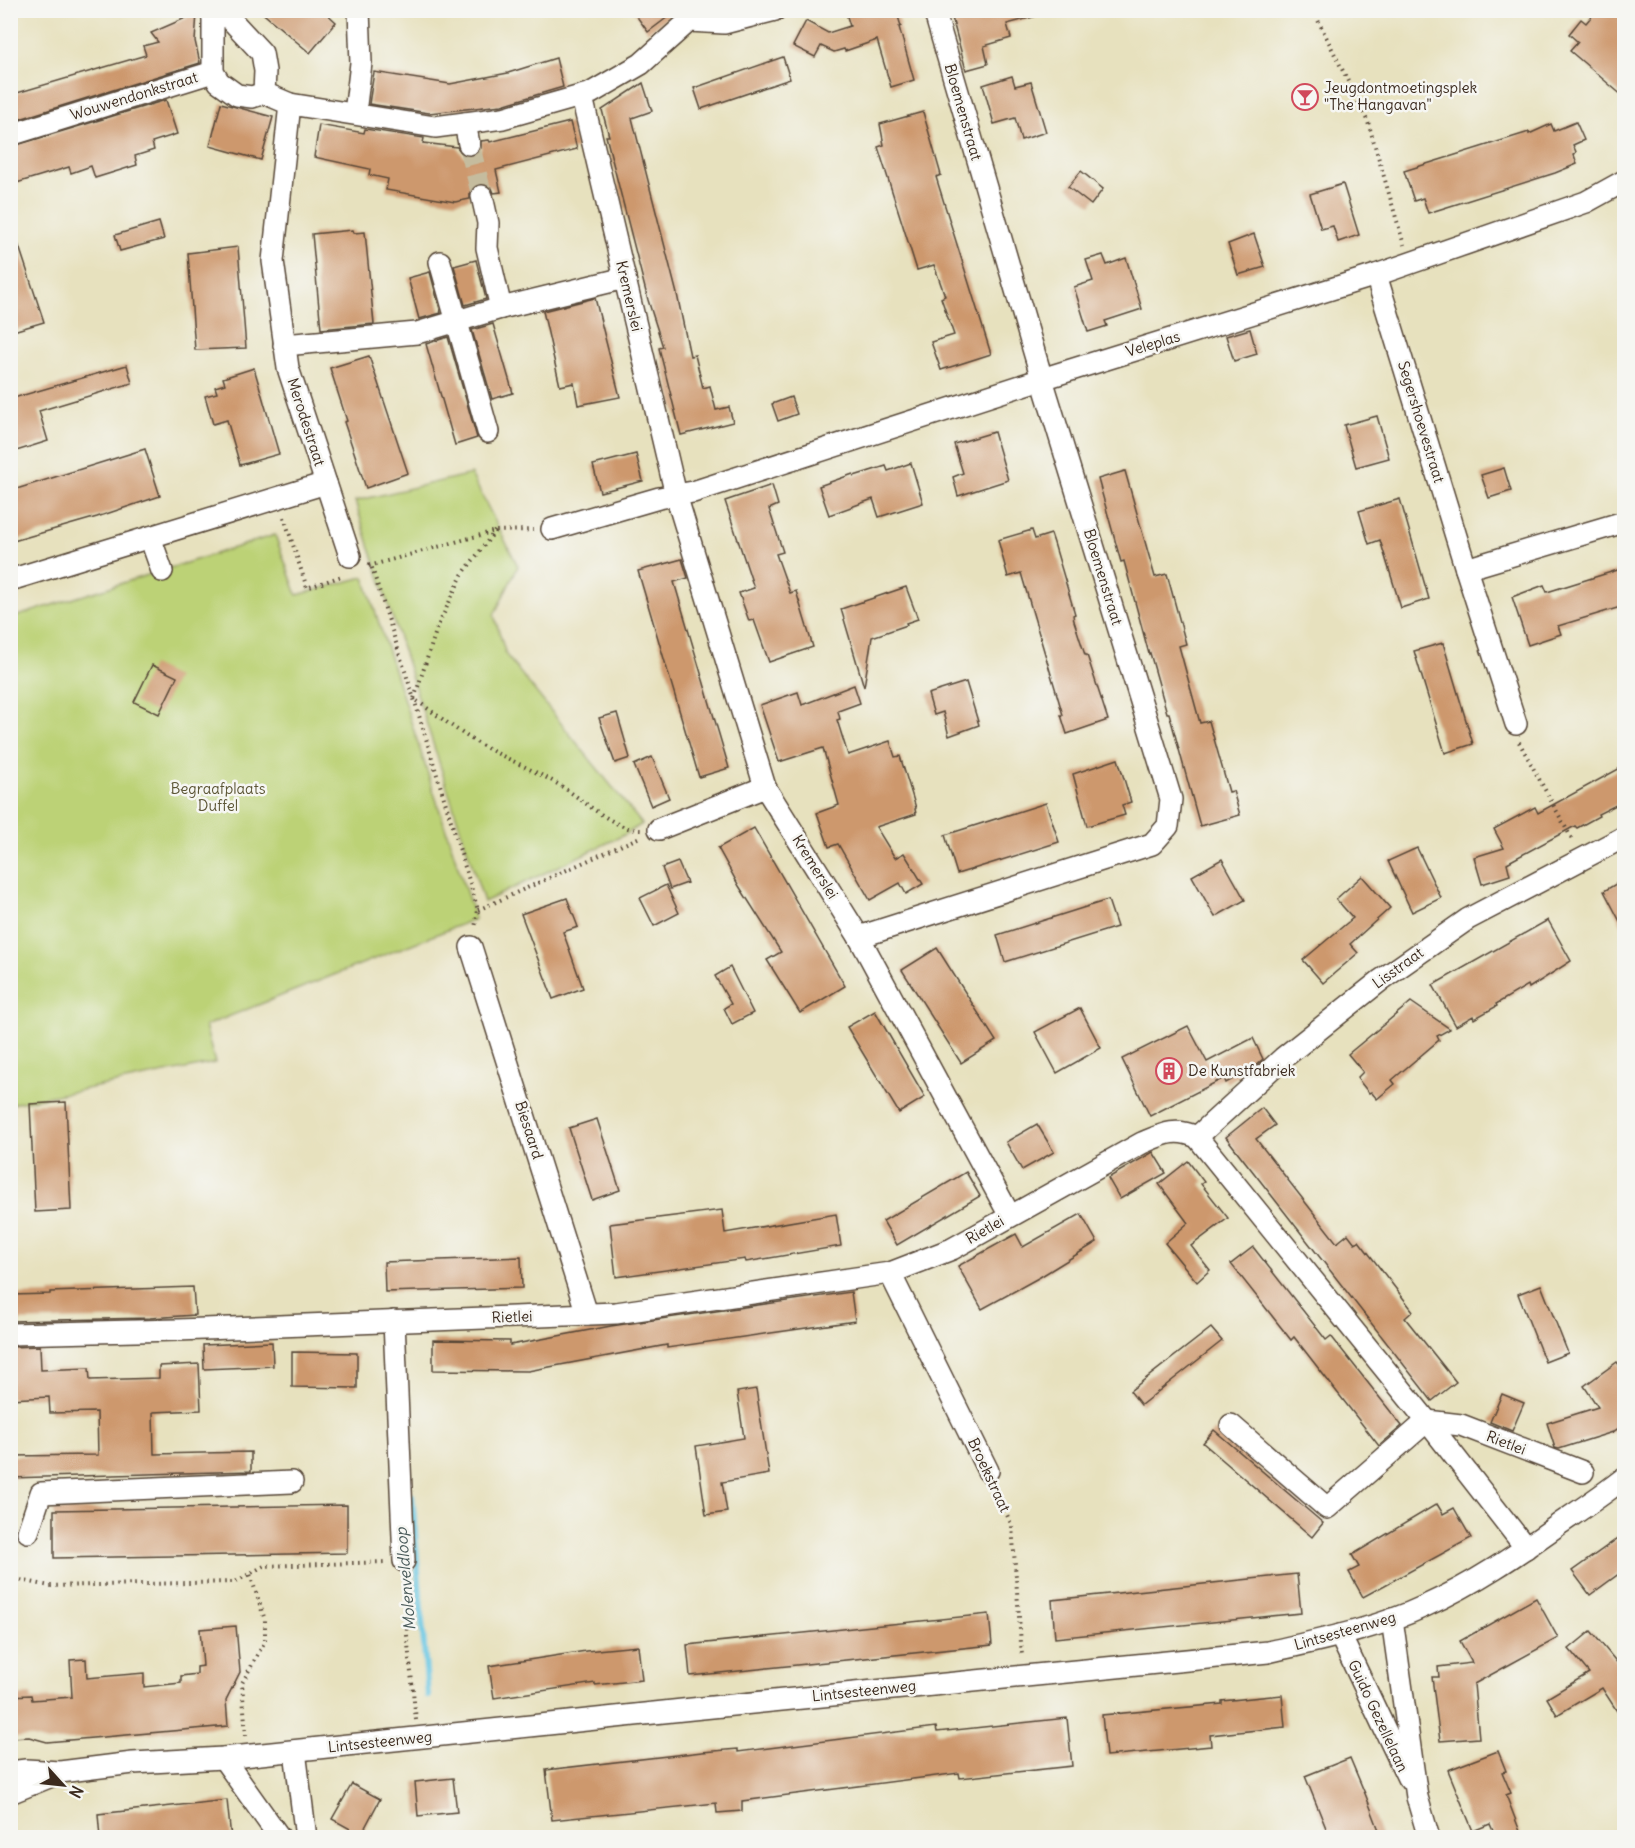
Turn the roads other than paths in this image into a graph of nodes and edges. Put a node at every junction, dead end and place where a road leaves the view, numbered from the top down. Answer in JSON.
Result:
{"nodes":[{"id":1,"x":211,"y":10,"type":"edge"},
{"id":2,"x":222,"y":10,"type":"edge"},
{"id":3,"x":359,"y":10,"type":"edge"},
{"id":4,"x":776,"y":10,"type":"edge"},
{"id":5,"x":934,"y":10,"type":"edge"},
{"id":6,"x":693,"y":16,"type":"edge"},
{"id":7,"x":213,"y":72,"type":"junction"},
{"id":8,"x":264,"y":93,"type":"junction"},
{"id":9,"x":582,"y":97,"type":"junction"},
{"id":10,"x":290,"y":104,"type":"junction"},
{"id":11,"x":354,"y":112,"type":"junction"},
{"id":12,"x":465,"y":123,"type":"junction"},
{"id":13,"x":10,"y":135,"type":"edge"},
{"id":14,"x":469,"y":144,"type":"tunnel mouth"},
{"id":15,"x":1624,"y":181,"type":"edge"},
{"id":16,"x":482,"y":196,"type":"tunnel mouth"},
{"id":17,"x":440,"y":262,"type":"dead end"},
{"id":18,"x":1376,"y":275,"type":"junction"},
{"id":19,"x":625,"y":278,"type":"junction"},
{"id":20,"x":501,"y":308,"type":"junction"},
{"id":21,"x":456,"y":321,"type":"junction"},
{"id":22,"x":284,"y":345,"type":"junction"},
{"id":23,"x":1042,"y":379,"type":"junction"},
{"id":24,"x":488,"y":432,"type":"dead end"},
{"id":25,"x":326,"y":483,"type":"junction"},
{"id":26,"x":676,"y":495,"type":"junction"},
{"id":27,"x":1624,"y":522,"type":"edge"},
{"id":28,"x":552,"y":529,"type":"road end"},
{"id":29,"x":150,"y":537,"type":"junction"},
{"id":30,"x":353,"y":566,"type":"road end"},
{"id":31,"x":1466,"y":569,"type":"junction"},
{"id":32,"x":162,"y":571,"type":"dead end"},
{"id":33,"x":10,"y":580,"type":"edge"},
{"id":34,"x":1516,"y":724,"type":"road end"},
{"id":35,"x":765,"y":787,"type":"junction"},
{"id":36,"x":659,"y":829,"type":"road end"},
{"id":37,"x":1624,"y":837,"type":"edge"},
{"id":38,"x":858,"y":937,"type":"junction"},
{"id":39,"x":471,"y":947,"type":"road end"},
{"id":40,"x":1197,"y":1137,"type":"junction"},
{"id":41,"x":1010,"y":1216,"type":"junction"},
{"id":42,"x":890,"y":1273,"type":"junction"},
{"id":43,"x":587,"y":1314,"type":"junction"},
{"id":44,"x":394,"y":1322,"type":"junction"},
{"id":45,"x":10,"y":1334,"type":"edge"},
{"id":46,"x":1427,"y":1421,"type":"junction"},
{"id":47,"x":1231,"y":1425,"type":"dead end"},
{"id":48,"x":988,"y":1470,"type":"road end"},
{"id":49,"x":1583,"y":1472,"type":"dead end"},
{"id":50,"x":1624,"y":1478,"type":"edge"},
{"id":51,"x":292,"y":1482,"type":"dead end"},
{"id":52,"x":28,"y":1532,"type":"dead end"},
{"id":53,"x":1526,"y":1548,"type":"junction"},
{"id":54,"x":404,"y":1561,"type":"road end"},
{"id":55,"x":1392,"y":1619,"type":"junction"},
{"id":56,"x":1340,"y":1635,"type":"junction"},
{"id":57,"x":295,"y":1751,"type":"junction"},
{"id":58,"x":224,"y":1758,"type":"junction"},
{"id":59,"x":10,"y":1772,"type":"edge"},
{"id":60,"x":60,"y":1772,"type":"junction"},
{"id":61,"x":10,"y":1793,"type":"edge"},
{"id":62,"x":1417,"y":1797,"type":"junction"},
{"id":63,"x":280,"y":1838,"type":"edge"},
{"id":64,"x":306,"y":1838,"type":"edge"},
{"id":65,"x":1429,"y":1838,"type":"edge"}],
"edges":[{"from":1,"to":7,"type":"street"},
{"from":2,"to":8,"type":"street"},
{"from":3,"to":11,"type":"street"},
{"from":4,"to":6,"type":"street"},
{"from":5,"to":23,"type":"street","name":"Bloemenstraat"},
{"from":6,"to":9,"type":"street","name":"Wouwendonkstraat"},
{"from":7,"to":8,"type":"street","name":"Wouwendonkstraat"},
{"from":7,"to":13,"type":"street","name":"Wouwendonkstraat"},
{"from":8,"to":10,"type":"street","name":"Wouwendonkstraat"},
{"from":9,"to":12,"type":"street","name":"Wouwendonkstraat"},
{"from":9,"to":19,"type":"street","name":"Kremerslei"},
{"from":10,"to":11,"type":"street","name":"Wouwendonkstraat"},
{"from":10,"to":22,"type":"street","name":"Merodestraat"},
{"from":11,"to":12,"type":"street","name":"Wouwendonkstraat"},
{"from":12,"to":14,"type":"street"},
{"from":15,"to":18,"type":"street","name":"Veleplas"},
{"from":16,"to":20,"type":"street"},
{"from":17,"to":21,"type":"street"},
{"from":18,"to":23,"type":"street","name":"Veleplas"},
{"from":18,"to":31,"type":"street","name":"Segershoevestraat"},
{"from":19,"to":20,"type":"street"},
{"from":19,"to":26,"type":"street","name":"Kremerslei"},
{"from":20,"to":21,"type":"street"},
{"from":21,"to":22,"type":"street"},
{"from":21,"to":24,"type":"street"},
{"from":22,"to":25,"type":"street","name":"Merodestraat"},
{"from":23,"to":26,"type":"street","name":"Veleplas"},
{"from":23,"to":38,"type":"street","name":"Bloemenstraat"},
{"from":25,"to":29,"type":"street","name":"Merodestraat"},
{"from":25,"to":30,"type":"street"},
{"from":26,"to":28,"type":"street"},
{"from":26,"to":35,"type":"street","name":"Kremerslei"},
{"from":27,"to":31,"type":"street"},
{"from":29,"to":32,"type":"street"},
{"from":29,"to":33,"type":"street","name":"Merodestraat"},
{"from":31,"to":34,"type":"street","name":"Segershoevestraat"},
{"from":35,"to":36,"type":"street"},
{"from":35,"to":38,"type":"street","name":"Kremerslei"},
{"from":37,"to":40,"type":"street","name":"Lisstraat"},
{"from":38,"to":41,"type":"street","name":"Kremerslei"},
{"from":39,"to":43,"type":"street","name":"Biesaard"},
{"from":40,"to":41,"type":"street","name":"Rietlei"},
{"from":40,"to":46,"type":"street"},
{"from":41,"to":42,"type":"street","name":"Rietlei"},
{"from":42,"to":43,"type":"street","name":"Rietlei"},
{"from":42,"to":48,"type":"street","name":"Broekstraat"},
{"from":43,"to":44,"type":"street","name":"Rietlei"},
{"from":44,"to":45,"type":"street","name":"Rietlei"},
{"from":44,"to":54,"type":"street"},
{"from":46,"to":47,"type":"street"},
{"from":46,"to":49,"type":"street","name":"Rietlei"},
{"from":46,"to":53,"type":"street"},
{"from":50,"to":53,"type":"street","name":"Lintsesteenweg"},
{"from":51,"to":52,"type":"street"},
{"from":53,"to":55,"type":"street","name":"Lintsesteenweg"},
{"from":55,"to":56,"type":"street","name":"Lintsesteenweg"},
{"from":55,"to":62,"type":"street","name":"Guido Gezellelaan"},
{"from":56,"to":57,"type":"street","name":"Lintsesteenweg"},
{"from":56,"to":62,"type":"street","name":"Guido Gezellelaan"},
{"from":57,"to":58,"type":"street","name":"Lintsesteenweg"},
{"from":57,"to":64,"type":"street"},
{"from":58,"to":60,"type":"street","name":"Lintsesteenweg"},
{"from":58,"to":63,"type":"street"},
{"from":59,"to":60,"type":"street"},
{"from":60,"to":61,"type":"street"},
{"from":62,"to":65,"type":"street","name":"Guido Gezellelaan"}]}
